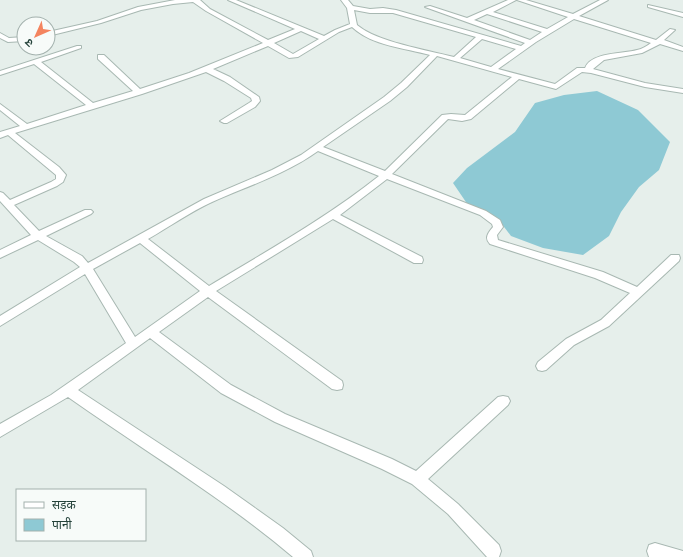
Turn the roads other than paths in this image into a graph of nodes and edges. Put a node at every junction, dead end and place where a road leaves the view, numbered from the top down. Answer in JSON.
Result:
{"nodes":[{"id":1,"x":196,"y":0,"type":"edge"},
{"id":2,"x":230,"y":0,"type":"edge"},
{"id":3,"x":513,"y":0,"type":"edge"},
{"id":4,"x":520,"y":0,"type":"edge"},
{"id":5,"x":605,"y":0,"type":"edge"},
{"id":6,"x":350,"y":3,"type":"edge"},
{"id":7,"x":436,"y":3,"type":"dead end"},
{"id":8,"x":428,"y":4,"type":"edge"},
{"id":9,"x":650,"y":6,"type":"dead end"},
{"id":10,"x":487,"y":12,"type":"junction"},
{"id":11,"x":683,"y":15,"type":"edge"},
{"id":12,"x":572,"y":16,"type":"junction"},
{"id":13,"x":467,"y":21,"type":"junction"},
{"id":14,"x":352,"y":25,"type":"junction"},
{"id":15,"x":301,"y":29,"type":"junction"},
{"id":16,"x":672,"y":30,"type":"dead end"},
{"id":17,"x":546,"y":31,"type":"junction"},
{"id":18,"x":56,"y":32,"type":"edge"},
{"id":19,"x":0,"y":35,"type":"edge"},
{"id":20,"x":481,"y":36,"type":"junction"},
{"id":21,"x":325,"y":39,"type":"junction"},
{"id":22,"x":16,"y":40,"type":"edge"},
{"id":23,"x":530,"y":42,"type":"junction"},
{"id":24,"x":658,"y":42,"type":"junction"},
{"id":25,"x":267,"y":43,"type":"junction"},
{"id":26,"x":79,"y":47,"type":"dead end"},
{"id":27,"x":520,"y":48,"type":"junction"},
{"id":28,"x":683,"y":49,"type":"edge"},
{"id":29,"x":435,"y":54,"type":"junction"},
{"id":30,"x":101,"y":57,"type":"dead end"},
{"id":31,"x":455,"y":59,"type":"junction"},
{"id":32,"x":35,"y":61,"type":"junction"},
{"id":33,"x":207,"y":69,"type":"junction"},
{"id":34,"x":493,"y":69,"type":"junction"},
{"id":35,"x":591,"y":71,"type":"junction"},
{"id":36,"x":0,"y":73,"type":"edge"},
{"id":37,"x":518,"y":76,"type":"junction"},
{"id":38,"x":683,"y":91,"type":"edge"},
{"id":39,"x":139,"y":92,"type":"junction"},
{"id":40,"x":0,"y":106,"type":"edge"},
{"id":41,"x":92,"y":106,"type":"junction"},
{"id":42,"x":224,"y":121,"type":"dead end"},
{"id":43,"x":25,"y":126,"type":"junction"},
{"id":44,"x":4,"y":133,"type":"edge"},
{"id":45,"x":318,"y":148,"type":"junction"},
{"id":46,"x":386,"y":175,"type":"junction"},
{"id":47,"x":0,"y":195,"type":"edge"},
{"id":48,"x":8,"y":204,"type":"junction"},
{"id":49,"x":88,"y":212,"type":"dead end"},
{"id":50,"x":332,"y":215,"type":"junction"},
{"id":51,"x":38,"y":236,"type":"junction"},
{"id":52,"x":140,"y":238,"type":"junction"},
{"id":53,"x":0,"y":254,"type":"edge"},
{"id":54,"x":675,"y":258,"type":"dead end"},
{"id":55,"x":418,"y":260,"type":"dead end"},
{"id":56,"x":87,"y":268,"type":"junction"},
{"id":57,"x":208,"y":291,"type":"junction"},
{"id":58,"x":638,"y":292,"type":"junction"},
{"id":59,"x":0,"y":322,"type":"edge"},
{"id":60,"x":150,"y":332,"type":"junction"},
{"id":61,"x":133,"y":344,"type":"junction"},
{"id":62,"x":542,"y":366,"type":"dead end"},
{"id":63,"x":337,"y":385,"type":"dead end"},
{"id":64,"x":69,"y":391,"type":"junction"},
{"id":65,"x":503,"y":401,"type":"dead end"},
{"id":66,"x":0,"y":431,"type":"edge"},
{"id":67,"x":417,"y":479,"type":"junction"},
{"id":68,"x":655,"y":551,"type":"dead end"},
{"id":69,"x":493,"y":555,"type":"edge"},
{"id":70,"x":305,"y":557,"type":"edge"},
{"id":71,"x":677,"y":557,"type":"edge"}],
"edges":[{"from":1,"to":18,"type":"street"},
{"from":1,"to":25,"type":"street"},
{"from":2,"to":15,"type":"street"},
{"from":3,"to":10,"type":"street"},
{"from":4,"to":12,"type":"street"},
{"from":5,"to":12,"type":"street"},
{"from":6,"to":14,"type":"street"},
{"from":6,"to":20,"type":"street"},
{"from":7,"to":8,"type":"street"},
{"from":8,"to":13,"type":"street"},
{"from":9,"to":11,"type":"street"},
{"from":10,"to":13,"type":"street"},
{"from":10,"to":17,"type":"street"},
{"from":12,"to":17,"type":"street"},
{"from":12,"to":24,"type":"street"},
{"from":13,"to":23,"type":"street"},
{"from":14,"to":21,"type":"street"},
{"from":14,"to":29,"type":"street"},
{"from":15,"to":21,"type":"street"},
{"from":15,"to":25,"type":"street"},
{"from":16,"to":24,"type":"street"},
{"from":17,"to":23,"type":"street"},
{"from":19,"to":22,"type":"street"},
{"from":20,"to":27,"type":"street"},
{"from":20,"to":31,"type":"street"},
{"from":21,"to":25,"type":"street"},
{"from":23,"to":27,"type":"street"},
{"from":24,"to":28,"type":"street"},
{"from":24,"to":35,"type":"street"},
{"from":25,"to":33,"type":"street"},
{"from":26,"to":32,"type":"street"},
{"from":27,"to":34,"type":"street"},
{"from":29,"to":31,"type":"street"},
{"from":29,"to":45,"type":"street"},
{"from":30,"to":39,"type":"street"},
{"from":31,"to":34,"type":"street"},
{"from":32,"to":36,"type":"street"},
{"from":32,"to":41,"type":"street"},
{"from":33,"to":39,"type":"street"},
{"from":33,"to":42,"type":"street"},
{"from":34,"to":37,"type":"street"},
{"from":35,"to":37,"type":"street"},
{"from":35,"to":38,"type":"street"},
{"from":37,"to":46,"type":"street"},
{"from":39,"to":41,"type":"street"},
{"from":40,"to":43,"type":"street"},
{"from":41,"to":43,"type":"street"},
{"from":43,"to":44,"type":"street"},
{"from":44,"to":48,"type":"street"},
{"from":45,"to":46,"type":"street"},
{"from":45,"to":52,"type":"street"},
{"from":46,"to":50,"type":"street"},
{"from":46,"to":58,"type":"street"},
{"from":47,"to":48,"type":"street"},
{"from":48,"to":51,"type":"street"},
{"from":49,"to":51,"type":"street"},
{"from":50,"to":55,"type":"street"},
{"from":50,"to":57,"type":"street"},
{"from":51,"to":53,"type":"street"},
{"from":51,"to":56,"type":"street"},
{"from":52,"to":56,"type":"street"},
{"from":52,"to":57,"type":"street"},
{"from":54,"to":58,"type":"street"},
{"from":56,"to":59,"type":"street"},
{"from":56,"to":61,"type":"street"},
{"from":57,"to":60,"type":"street"},
{"from":57,"to":63,"type":"street"},
{"from":58,"to":62,"type":"street"},
{"from":60,"to":61,"type":"street"},
{"from":60,"to":67,"type":"street"},
{"from":61,"to":64,"type":"street"},
{"from":64,"to":66,"type":"street"},
{"from":64,"to":70,"type":"street"},
{"from":65,"to":67,"type":"street"},
{"from":67,"to":69,"type":"street"},
{"from":68,"to":71,"type":"street"}]}
